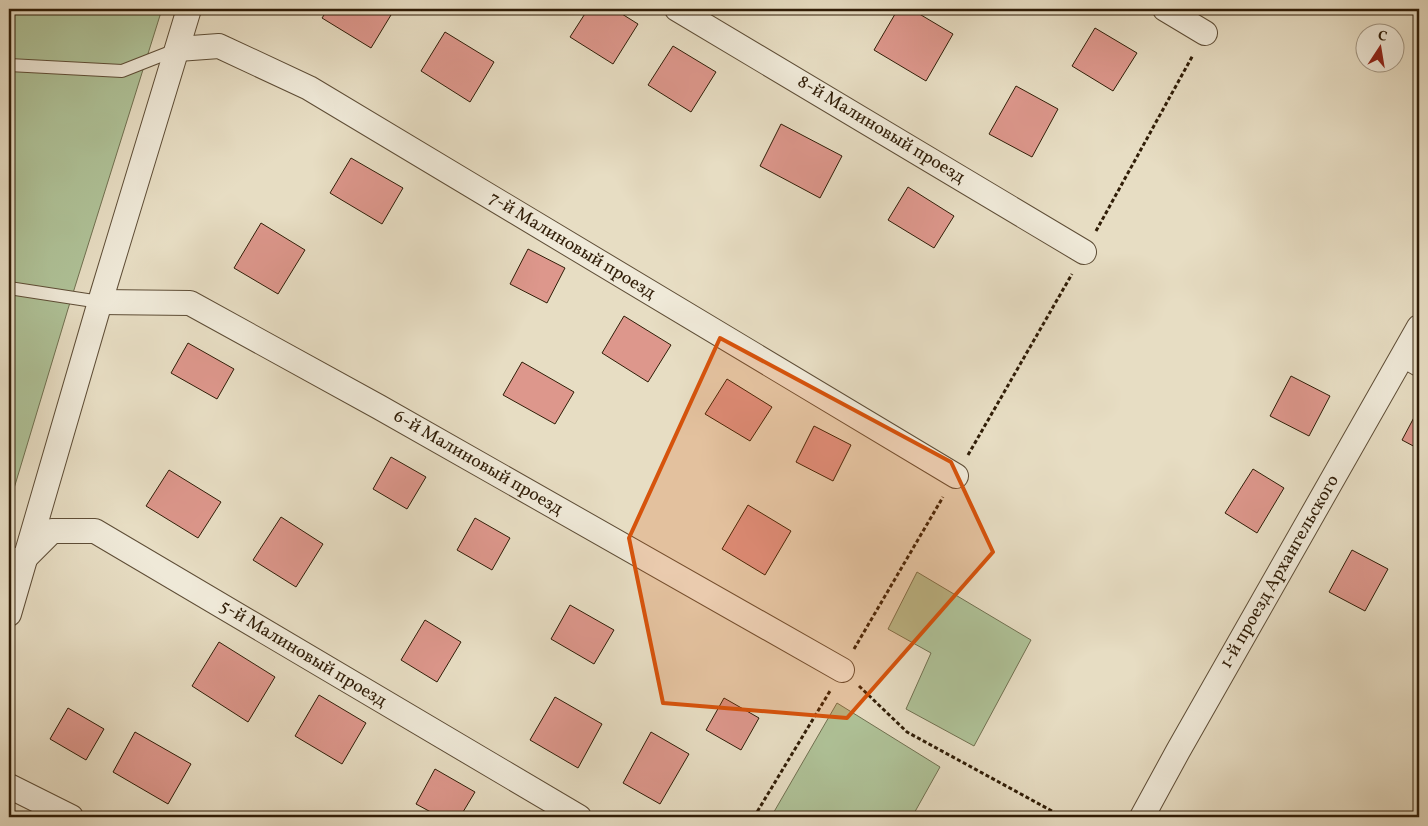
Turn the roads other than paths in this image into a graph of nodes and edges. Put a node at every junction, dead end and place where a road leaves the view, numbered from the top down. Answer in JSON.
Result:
{"nodes":[{"id":1,"x":189,"y":9,"type":"edge"},
{"id":2,"x":677,"y":9,"type":"edge"},
{"id":3,"x":1165,"y":9,"type":"edge"},
{"id":4,"x":1205,"y":32,"type":"road end"},
{"id":5,"x":178,"y":49,"type":"junction"},
{"id":6,"x":9,"y":65,"type":"edge"},
{"id":7,"x":1084,"y":252,"type":"road end"},
{"id":8,"x":9,"y":288,"type":"edge"},
{"id":9,"x":100,"y":302,"type":"junction"},
{"id":10,"x":1419,"y":327,"type":"edge"},
{"id":11,"x":1410,"y":365,"type":"edge"},
{"id":12,"x":956,"y":476,"type":"road end"},
{"id":13,"x":18,"y":555,"type":"edge"},
{"id":14,"x":9,"y":614,"type":"edge"},
{"id":15,"x":842,"y":670,"type":"road end"},
{"id":16,"x":9,"y":786,"type":"edge"},
{"id":17,"x":70,"y":817,"type":"edge"},
{"id":18,"x":579,"y":817,"type":"edge"},
{"id":19,"x":1142,"y":817,"type":"edge"}],
"edges":[{"from":1,"to":5,"type":"street"},
{"from":2,"to":7,"type":"street","name":"8-й Малиновый проезд"},
{"from":3,"to":4,"type":"street"},
{"from":5,"to":6,"type":"lane"},
{"from":5,"to":9,"type":"street"},
{"from":5,"to":12,"type":"street","name":"7-й Малиновый проезд"},
{"from":8,"to":9,"type":"lane"},
{"from":9,"to":13,"type":"street"},
{"from":9,"to":15,"type":"street","name":"6-й Малиновый проезд"},
{"from":10,"to":11,"type":"street","name":"1-й проезд Архангельского"},
{"from":11,"to":19,"type":"street","name":"1-й проезд Архангельского"},
{"from":13,"to":14,"type":"street"},
{"from":13,"to":18,"type":"street","name":"5-й Малиновый проезд"},
{"from":16,"to":17,"type":"street"}]}
